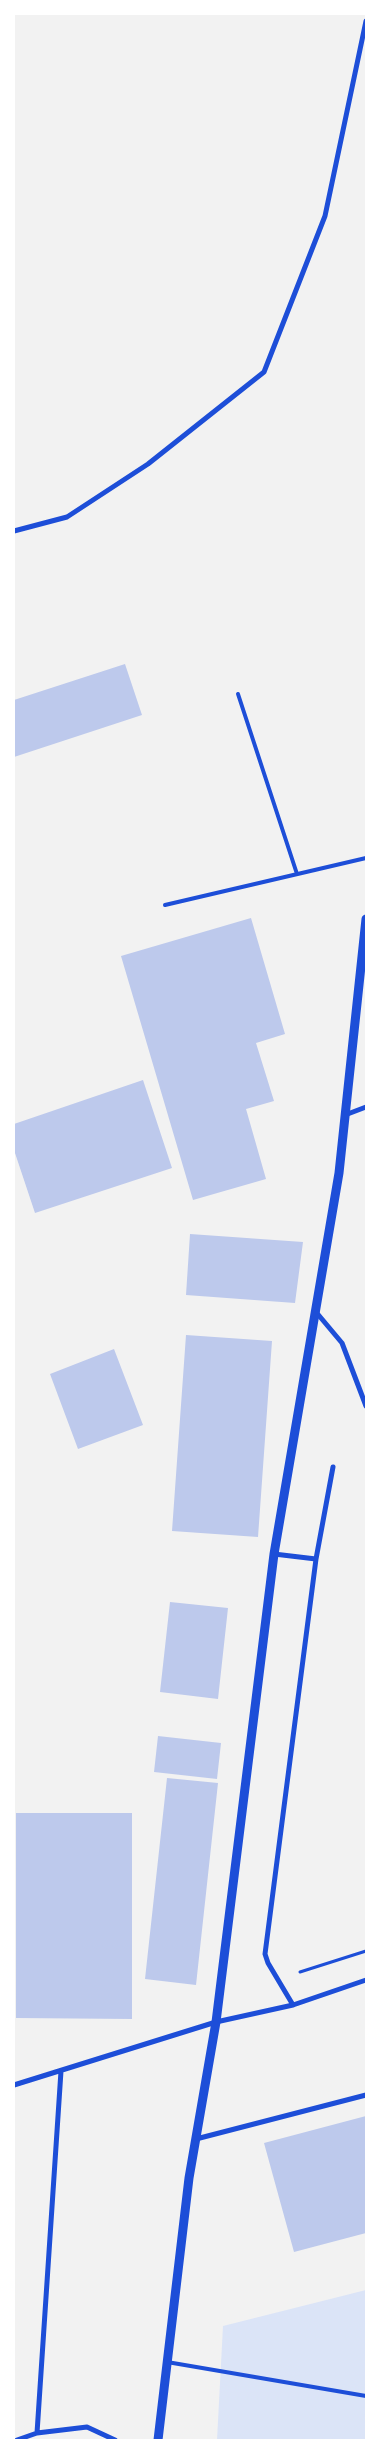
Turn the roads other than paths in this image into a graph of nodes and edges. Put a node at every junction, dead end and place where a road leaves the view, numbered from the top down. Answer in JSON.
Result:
{"nodes":[{"id":1,"x":366,"y":21,"type":"edge"},
{"id":2,"x":14,"y":531,"type":"edge"},
{"id":3,"x":238,"y":694,"type":"dead end"},
{"id":4,"x":366,"y":858,"type":"edge"},
{"id":5,"x":297,"y":874,"type":"junction"},
{"id":6,"x":166,"y":904,"type":"dead end"},
{"id":7,"x":366,"y":919,"type":"edge"},
{"id":8,"x":366,"y":1107,"type":"edge"},
{"id":9,"x":344,"y":1116,"type":"junction"},
{"id":10,"x":316,"y":1312,"type":"junction"},
{"id":11,"x":366,"y":1406,"type":"edge"},
{"id":12,"x":333,"y":1467,"type":"dead end"},
{"id":13,"x":274,"y":1554,"type":"junction"},
{"id":14,"x":316,"y":1559,"type":"junction"},
{"id":15,"x":366,"y":1980,"type":"edge"},
{"id":16,"x":293,"y":2006,"type":"junction"},
{"id":17,"x":216,"y":2022,"type":"junction"},
{"id":18,"x":61,"y":2071,"type":"junction"},
{"id":19,"x":14,"y":2085,"type":"edge"},
{"id":20,"x":366,"y":2095,"type":"edge"},
{"id":21,"x":196,"y":2139,"type":"junction"},
{"id":22,"x":167,"y":2362,"type":"junction"},
{"id":23,"x":366,"y":2396,"type":"edge"},
{"id":24,"x":37,"y":2433,"type":"junction"},
{"id":25,"x":17,"y":2440,"type":"edge"},
{"id":26,"x":115,"y":2440,"type":"edge"},
{"id":27,"x":158,"y":2440,"type":"edge"}],
"edges":[{"from":1,"to":2,"type":"street"},
{"from":3,"to":5,"type":"lane"},
{"from":4,"to":5,"type":"lane"},
{"from":5,"to":6,"type":"lane"},
{"from":7,"to":9,"type":"street"},
{"from":8,"to":9,"type":"street"},
{"from":9,"to":10,"type":"street"},
{"from":10,"to":11,"type":"street"},
{"from":10,"to":13,"type":"street"},
{"from":12,"to":14,"type":"street"},
{"from":13,"to":14,"type":"street"},
{"from":13,"to":17,"type":"street"},
{"from":14,"to":16,"type":"street"},
{"from":15,"to":16,"type":"street"},
{"from":16,"to":17,"type":"street"},
{"from":17,"to":18,"type":"street"},
{"from":17,"to":21,"type":"street"},
{"from":18,"to":19,"type":"street"},
{"from":18,"to":24,"type":"street"},
{"from":20,"to":21,"type":"street"},
{"from":21,"to":22,"type":"street"},
{"from":22,"to":23,"type":"lane"},
{"from":22,"to":27,"type":"street"},
{"from":24,"to":25,"type":"street"},
{"from":24,"to":26,"type":"street"}]}
